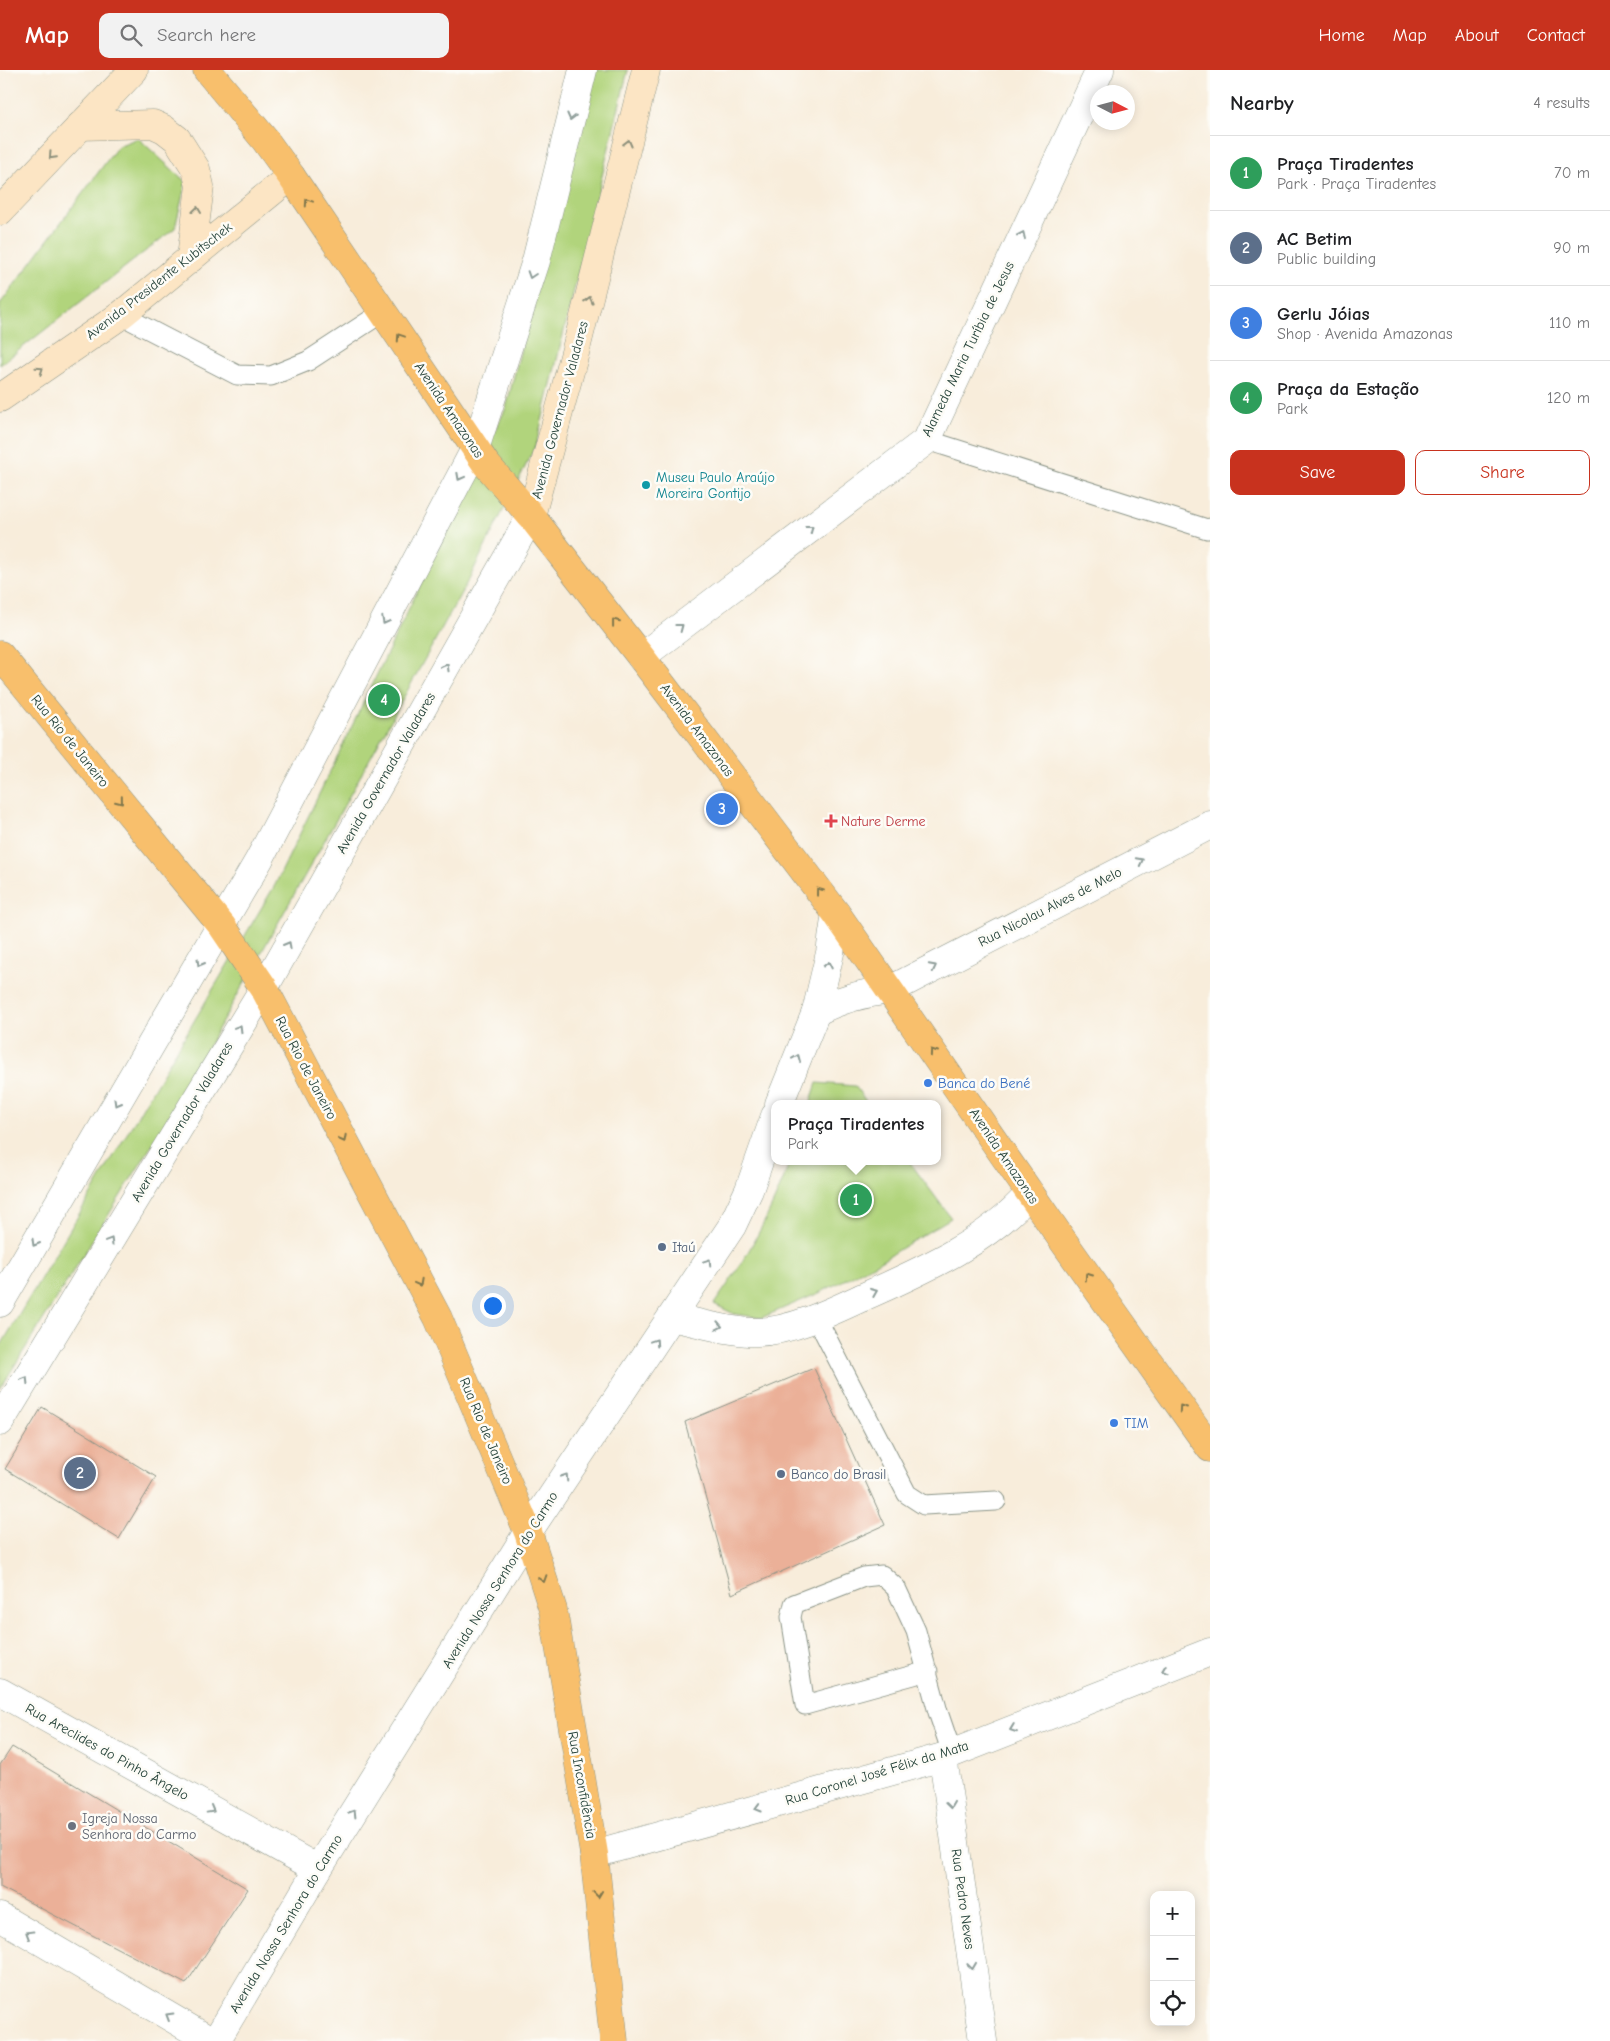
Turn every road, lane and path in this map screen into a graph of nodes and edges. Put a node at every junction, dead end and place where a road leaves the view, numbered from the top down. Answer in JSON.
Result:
{"nodes":[{"id":1,"x":134,"y":70,"type":"edge"},
{"id":2,"x":207,"y":70,"type":"edge"},
{"id":3,"x":583,"y":70,"type":"edge"},
{"id":4,"x":646,"y":70,"type":"edge"},
{"id":5,"x":1100,"y":70,"type":"edge"},
{"id":6,"x":80,"y":126,"type":"junction"},
{"id":7,"x":291,"y":176,"type":"junction"},
{"id":8,"x":0,"y":210,"type":"edge"},
{"id":9,"x":191,"y":258,"type":"junction"},
{"id":10,"x":383,"y":312,"type":"junction"},
{"id":11,"x":121,"y":314,"type":"junction"},
{"id":12,"x":0,"y":398,"type":"edge"},
{"id":13,"x":926,"y":440,"type":"junction"},
{"id":14,"x":476,"y":449,"type":"junction"},
{"id":15,"x":531,"y":516,"type":"junction"},
{"id":16,"x":1210,"y":528,"type":"edge"},
{"id":17,"x":0,"y":655,"type":"edge"},
{"id":18,"x":641,"y":656,"type":"junction"},
{"id":19,"x":1210,"y":825,"type":"edge"},
{"id":20,"x":836,"y":913,"type":"junction"},
{"id":21,"x":222,"y":926,"type":"junction"},
{"id":22,"x":264,"y":988,"type":"junction"},
{"id":23,"x":890,"y":990,"type":"junction"},
{"id":24,"x":816,"y":1012,"type":"junction"},
{"id":25,"x":781,"y":1100,"type":"edge"},
{"id":26,"x":771,"y":1127,"type":"edge"},
{"id":27,"x":1030,"y":1193,"type":"junction"},
{"id":28,"x":0,"y":1303,"type":"edge"},
{"id":29,"x":672,"y":1317,"type":"junction"},
{"id":30,"x":816,"y":1317,"type":"junction"},
{"id":31,"x":0,"y":1422,"type":"edge"},
{"id":32,"x":1210,"y":1448,"type":"edge"},
{"id":33,"x":996,"y":1501,"type":"dead end"},
{"id":34,"x":528,"y":1532,"type":"junction"},
{"id":35,"x":1210,"y":1652,"type":"edge"},
{"id":36,"x":928,"y":1671,"type":"junction"},
{"id":37,"x":0,"y":1692,"type":"edge"},
{"id":38,"x":948,"y":1755,"type":"junction"},
{"id":39,"x":594,"y":1854,"type":"junction"},
{"id":40,"x":318,"y":1869,"type":"junction"},
{"id":41,"x":0,"y":1917,"type":"edge"},
{"id":42,"x":211,"y":2041,"type":"edge"},
{"id":43,"x":216,"y":2041,"type":"edge"},
{"id":44,"x":614,"y":2041,"type":"edge"},
{"id":45,"x":983,"y":2041,"type":"edge"}],
"edges":[{"from":1,"to":6,"type":"main road"},
{"from":2,"to":7,"type":"main road","name":"Avenida Amazonas"},
{"from":3,"to":14,"type":"street","one_way":true},
{"from":15,"to":4,"type":"main road","name":"Avenida Governador Valadares","one_way":true},
{"from":13,"to":5,"type":"street","name":"Alameda Maria Turíbia de Jesus","one_way":true},
{"from":6,"to":8,"type":"main road","one_way":true},
{"from":9,"to":6,"type":"main road","one_way":true},
{"from":7,"to":9,"type":"main road","name":"Avenida Presidente Kubitschek"},
{"from":10,"to":7,"type":"main road","name":"Avenida Amazonas","one_way":true},
{"from":9,"to":11,"type":"main road","name":"Avenida Presidente Kubitschek"},
{"from":10,"to":11,"type":"lane"},
{"from":14,"to":10,"type":"main road","name":"Avenida Amazonas","one_way":true},
{"from":12,"to":11,"type":"main road","name":"Avenida Presidente Kubitschek","one_way":true},
{"from":13,"to":16,"type":"lane"},
{"from":18,"to":13,"type":"street","name":"Alameda Maria Turíbia de Jesus","one_way":true},
{"from":14,"to":15,"type":"main road","name":"Avenida Amazonas"},
{"from":14,"to":21,"type":"street","one_way":true},
{"from":18,"to":15,"type":"main road","name":"Avenida Amazonas","one_way":true},
{"from":22,"to":15,"type":"street","name":"Avenida Governador Valadares","one_way":true},
{"from":17,"to":21,"type":"main road","name":"Rua Rio de Janeiro","one_way":true},
{"from":20,"to":18,"type":"main road","name":"Avenida Amazonas","one_way":true},
{"from":23,"to":19,"type":"street","name":"Rua Nicolau Alves de Melo","one_way":true},
{"from":20,"to":23,"type":"main road","name":"Avenida Amazonas"},
{"from":24,"to":20,"type":"street","one_way":true},
{"from":21,"to":22,"type":"main road","name":"Rua Rio de Janeiro"},
{"from":21,"to":28,"type":"street","one_way":true},
{"from":31,"to":22,"type":"street","name":"Avenida Governador Valadares","one_way":true},
{"from":22,"to":34,"type":"main road","name":"Rua Rio de Janeiro","one_way":true},
{"from":23,"to":24,"type":"street"},
{"from":27,"to":23,"type":"main road","name":"Avenida Amazonas","one_way":true},
{"from":25,"to":24,"type":"street","one_way":true},
{"from":29,"to":26,"type":"street","name":"Avenida Nossa Senhora do Carmo","one_way":true},
{"from":30,"to":27,"type":"street","one_way":true},
{"from":32,"to":27,"type":"main road","name":"Avenida Amazonas","one_way":true},
{"from":29,"to":30,"type":"street","one_way":true},
{"from":34,"to":29,"type":"street","name":"Avenida Nossa Senhora do Carmo","one_way":true},
{"from":30,"to":33,"type":"lane"},
{"from":34,"to":39,"type":"main road","name":"Rua Inconfidência","one_way":true},
{"from":40,"to":34,"type":"street","name":"Avenida Nossa Senhora do Carmo","one_way":true},
{"from":35,"to":38,"type":"street","name":"Rua Coronel José Félix da Mata","one_way":true},
{"from":36,"to":36,"type":"lane"},
{"from":36,"to":38,"type":"lane"},
{"from":37,"to":40,"type":"street","name":"Rua Areclides do Pinho Ângelo","one_way":true},
{"from":38,"to":39,"type":"street","name":"Rua Coronel José Félix da Mata","one_way":true},
{"from":38,"to":45,"type":"street","name":"Rua Pedro Neves","one_way":true},
{"from":39,"to":44,"type":"main road","name":"Rua Inconfidência","one_way":true},
{"from":40,"to":43,"type":"street","name":"Avenida Nossa Senhora do Carmo"},
{"from":42,"to":41,"type":"street","one_way":true}]}
